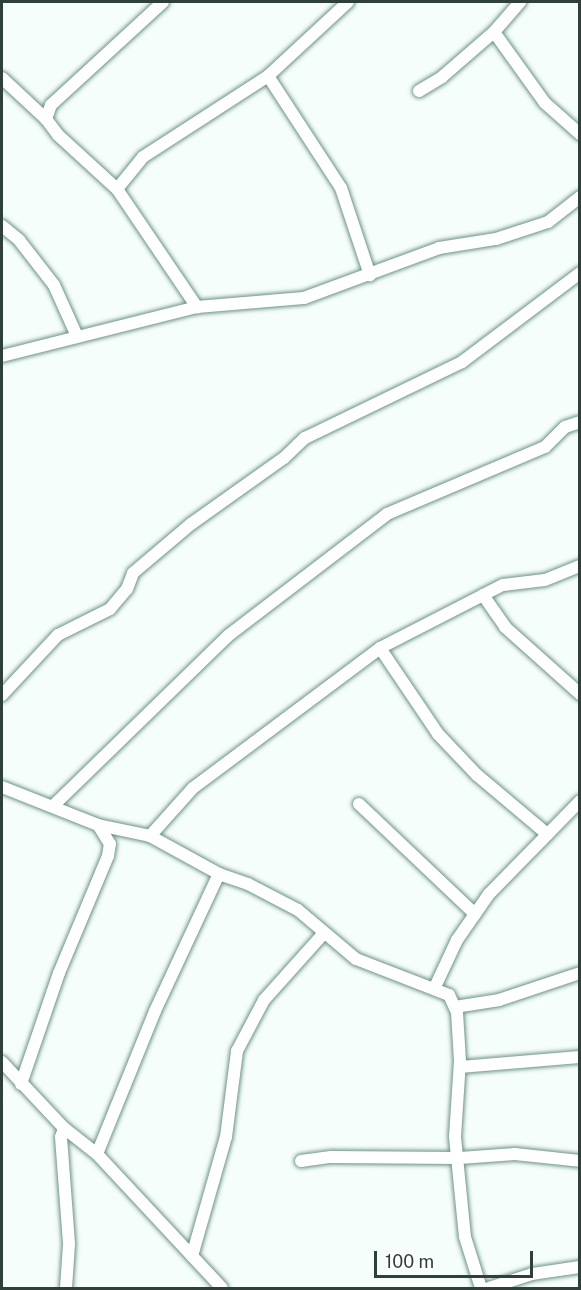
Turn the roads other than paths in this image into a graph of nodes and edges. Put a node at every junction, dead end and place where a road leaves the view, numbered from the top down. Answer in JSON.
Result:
{"nodes":[{"id":1,"x":163,"y":2,"type":"edge"},
{"id":2,"x":348,"y":2,"type":"edge"},
{"id":3,"x":520,"y":2,"type":"edge"},
{"id":4,"x":494,"y":32,"type":"junction"},
{"id":5,"x":268,"y":76,"type":"junction"},
{"id":6,"x":2,"y":78,"type":"edge"},
{"id":7,"x":419,"y":91,"type":"dead end"},
{"id":8,"x":46,"y":119,"type":"junction"},
{"id":9,"x":579,"y":134,"type":"edge"},
{"id":10,"x":117,"y":189,"type":"junction"},
{"id":11,"x":579,"y":197,"type":"edge"},
{"id":12,"x":2,"y":226,"type":"edge"},
{"id":13,"x":579,"y":273,"type":"edge"},
{"id":14,"x":370,"y":275,"type":"junction"},
{"id":15,"x":197,"y":307,"type":"junction"},
{"id":16,"x":76,"y":334,"type":"junction"},
{"id":17,"x":2,"y":356,"type":"edge"},
{"id":18,"x":579,"y":422,"type":"edge"},
{"id":19,"x":579,"y":566,"type":"edge"},
{"id":20,"x":483,"y":595,"type":"junction"},
{"id":21,"x":380,"y":648,"type":"junction"},
{"id":22,"x":579,"y":694,"type":"edge"},
{"id":23,"x":2,"y":695,"type":"edge"},
{"id":24,"x":2,"y":787,"type":"edge"},
{"id":25,"x":579,"y":801,"type":"edge"},
{"id":26,"x":359,"y":804,"type":"dead end"},
{"id":27,"x":53,"y":806,"type":"junction"},
{"id":28,"x":98,"y":825,"type":"junction"},
{"id":29,"x":547,"y":834,"type":"junction"},
{"id":30,"x":150,"y":836,"type":"junction"},
{"id":31,"x":219,"y":874,"type":"junction"},
{"id":32,"x":475,"y":914,"type":"junction"},
{"id":33,"x":323,"y":934,"type":"junction"},
{"id":34,"x":579,"y":973,"type":"edge"},
{"id":35,"x":435,"y":987,"type":"junction"},
{"id":36,"x":455,"y":1006,"type":"junction"},
{"id":37,"x":579,"y":1057,"type":"edge"},
{"id":38,"x":2,"y":1062,"type":"edge"},
{"id":39,"x":460,"y":1067,"type":"junction"},
{"id":40,"x":21,"y":1084,"type":"junction"},
{"id":41,"x":64,"y":1128,"type":"junction"},
{"id":42,"x":97,"y":1154,"type":"junction"},
{"id":43,"x":460,"y":1158,"type":"junction"},
{"id":44,"x":301,"y":1161,"type":"dead end"},
{"id":45,"x":579,"y":1161,"type":"edge"},
{"id":46,"x":192,"y":1256,"type":"junction"},
{"id":47,"x":579,"y":1268,"type":"edge"},
{"id":48,"x":66,"y":1288,"type":"edge"},
{"id":49,"x":222,"y":1288,"type":"edge"},
{"id":50,"x":481,"y":1288,"type":"edge"},
{"id":51,"x":489,"y":1288,"type":"edge"}],
"edges":[{"from":1,"to":8,"type":"street"},
{"from":2,"to":5,"type":"street"},
{"from":3,"to":4,"type":"street"},
{"from":4,"to":7,"type":"street"},
{"from":4,"to":9,"type":"street"},
{"from":5,"to":10,"type":"street"},
{"from":5,"to":14,"type":"street"},
{"from":6,"to":8,"type":"street"},
{"from":8,"to":10,"type":"street"},
{"from":10,"to":15,"type":"street"},
{"from":11,"to":14,"type":"street"},
{"from":12,"to":16,"type":"street"},
{"from":13,"to":23,"type":"street"},
{"from":14,"to":15,"type":"street"},
{"from":15,"to":16,"type":"street"},
{"from":16,"to":17,"type":"street"},
{"from":18,"to":27,"type":"street"},
{"from":19,"to":20,"type":"street"},
{"from":20,"to":21,"type":"street"},
{"from":20,"to":22,"type":"street"},
{"from":21,"to":29,"type":"street"},
{"from":21,"to":30,"type":"street"},
{"from":24,"to":27,"type":"street"},
{"from":25,"to":29,"type":"street"},
{"from":26,"to":32,"type":"street"},
{"from":27,"to":28,"type":"street"},
{"from":28,"to":30,"type":"street"},
{"from":28,"to":40,"type":"street"},
{"from":29,"to":32,"type":"street"},
{"from":30,"to":31,"type":"street"},
{"from":31,"to":33,"type":"street"},
{"from":31,"to":42,"type":"street"},
{"from":32,"to":35,"type":"street"},
{"from":33,"to":35,"type":"street"},
{"from":33,"to":46,"type":"street"},
{"from":34,"to":36,"type":"street"},
{"from":35,"to":36,"type":"street"},
{"from":36,"to":39,"type":"street"},
{"from":37,"to":39,"type":"street"},
{"from":38,"to":40,"type":"street"},
{"from":39,"to":43,"type":"street"},
{"from":40,"to":41,"type":"street"},
{"from":41,"to":42,"type":"street"},
{"from":41,"to":48,"type":"street"},
{"from":42,"to":46,"type":"street"},
{"from":43,"to":44,"type":"street"},
{"from":43,"to":45,"type":"street"},
{"from":43,"to":50,"type":"street"},
{"from":46,"to":49,"type":"street"},
{"from":47,"to":51,"type":"street"}]}
